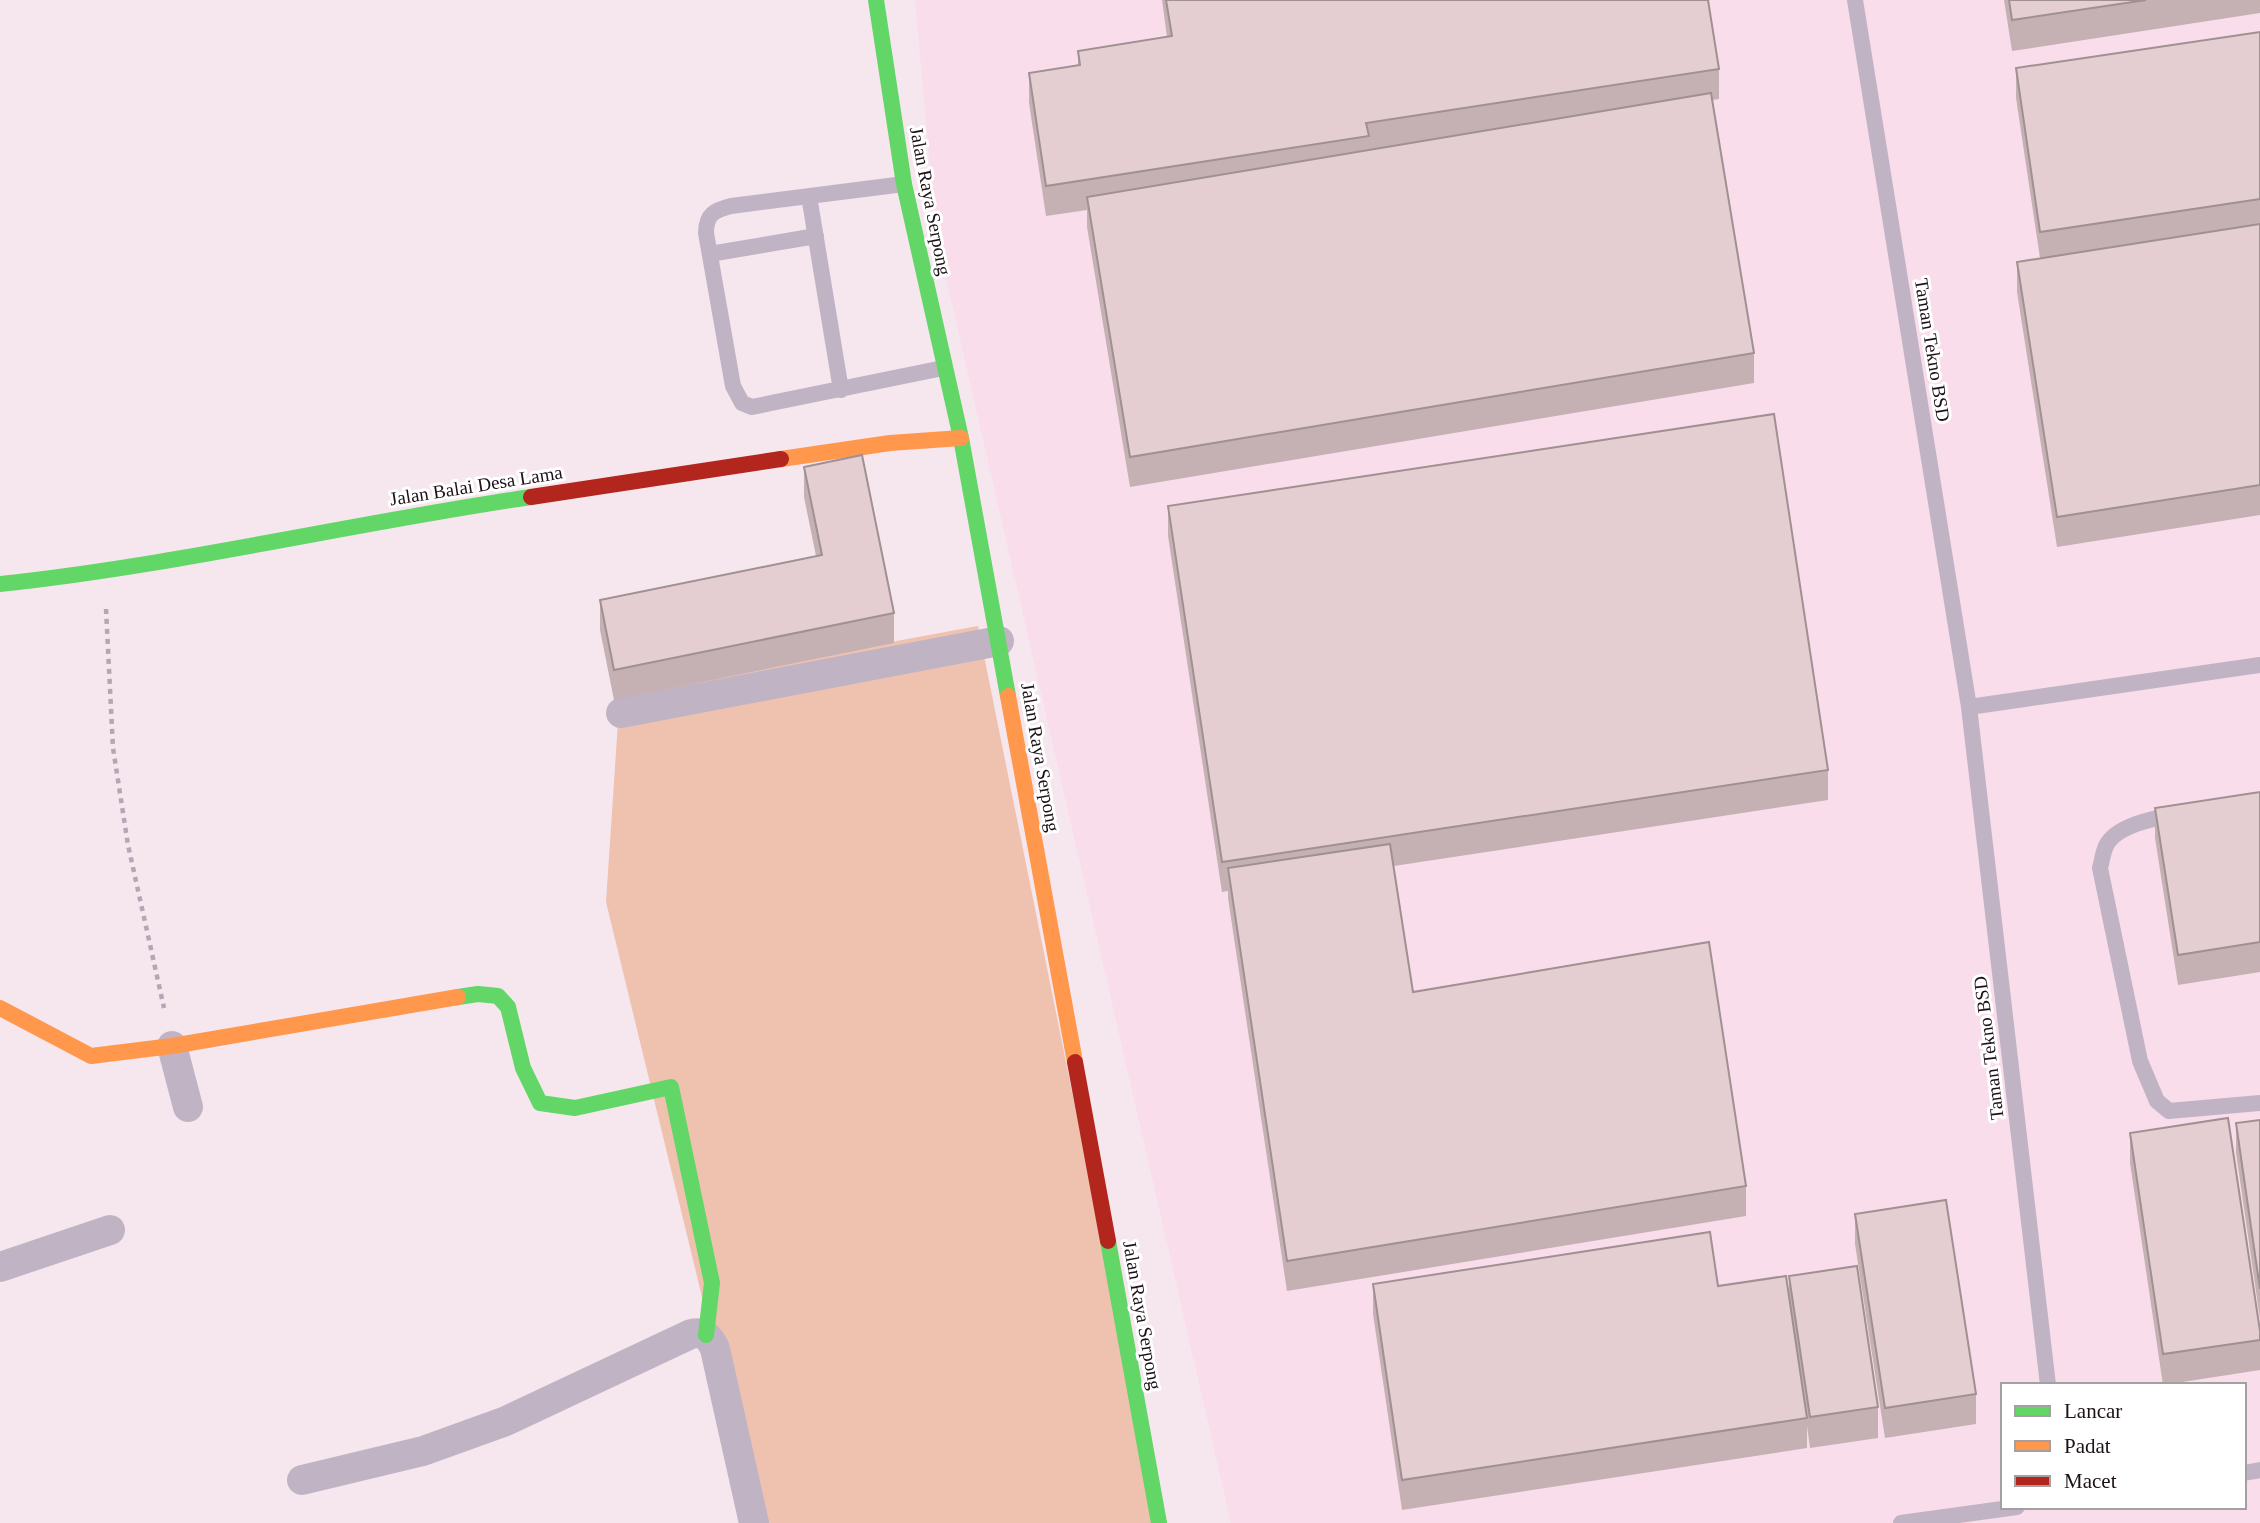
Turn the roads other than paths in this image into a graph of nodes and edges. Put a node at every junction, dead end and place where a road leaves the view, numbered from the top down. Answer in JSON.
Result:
{"nodes":[{"id":1,"x":876,"y":0,"type":"edge"},
{"id":2,"x":1855,"y":0,"type":"edge"},
{"id":3,"x":904,"y":184,"type":"junction"},
{"id":4,"x":809,"y":195,"type":"junction"},
{"id":5,"x":816,"y":236,"type":"junction"},
{"id":6,"x":710,"y":254,"type":"junction"},
{"id":7,"x":943,"y":368,"type":"junction"},
{"id":8,"x":842,"y":390,"type":"junction"},
{"id":9,"x":961,"y":438,"type":"junction"},
{"id":10,"x":0,"y":584,"type":"edge"},
{"id":11,"x":999,"y":641,"type":"junction"},
{"id":12,"x":2260,"y":665,"type":"edge"},
{"id":13,"x":1969,"y":707,"type":"junction"},
{"id":14,"x":621,"y":713,"type":"dead end"},
{"id":15,"x":2193,"y":811,"type":"edge"},
{"id":16,"x":0,"y":1008,"type":"edge"},
{"id":17,"x":172,"y":1046,"type":"junction"},
{"id":18,"x":2260,"y":1102,"type":"edge"},
{"id":19,"x":188,"y":1107,"type":"dead end"},
{"id":20,"x":110,"y":1230,"type":"dead end"},
{"id":21,"x":0,"y":1267,"type":"edge"},
{"id":22,"x":706,"y":1335,"type":"junction"},
{"id":23,"x":2048,"y":1383,"type":"edge"},
{"id":24,"x":302,"y":1480,"type":"dead end"},
{"id":25,"x":2002,"y":1509,"type":"edge"},
{"id":26,"x":754,"y":1523,"type":"edge"},
{"id":27,"x":1159,"y":1523,"type":"edge"},
{"id":28,"x":1901,"y":1523,"type":"edge"}],
"edges":[{"from":1,"to":3,"type":"street","name":"Jalan Raya Serpong"},
{"from":2,"to":13,"type":"lane","name":"Taman Tekno BSD"},
{"from":3,"to":4,"type":"lane"},
{"from":3,"to":7,"type":"street","name":"Jalan Raya Serpong"},
{"from":4,"to":5,"type":"lane"},
{"from":4,"to":6,"type":"lane"},
{"from":5,"to":6,"type":"lane"},
{"from":5,"to":8,"type":"lane"},
{"from":6,"to":8,"type":"lane"},
{"from":7,"to":8,"type":"lane"},
{"from":7,"to":9,"type":"street","name":"Jalan Raya Serpong"},
{"from":9,"to":10,"type":"street","name":"Jalan Balai Desa Lama"},
{"from":9,"to":11,"type":"street","name":"Jalan Raya Serpong"},
{"from":11,"to":14,"type":"street"},
{"from":11,"to":27,"type":"street","name":"Jalan Raya Serpong"},
{"from":12,"to":13,"type":"lane"},
{"from":13,"to":23,"type":"lane","name":"Taman Tekno BSD"},
{"from":15,"to":18,"type":"lane"},
{"from":16,"to":17,"type":"street"},
{"from":17,"to":19,"type":"street"},
{"from":17,"to":22,"type":"street"},
{"from":20,"to":21,"type":"street"},
{"from":22,"to":24,"type":"street"},
{"from":22,"to":26,"type":"street"},
{"from":25,"to":28,"type":"lane"}]}
